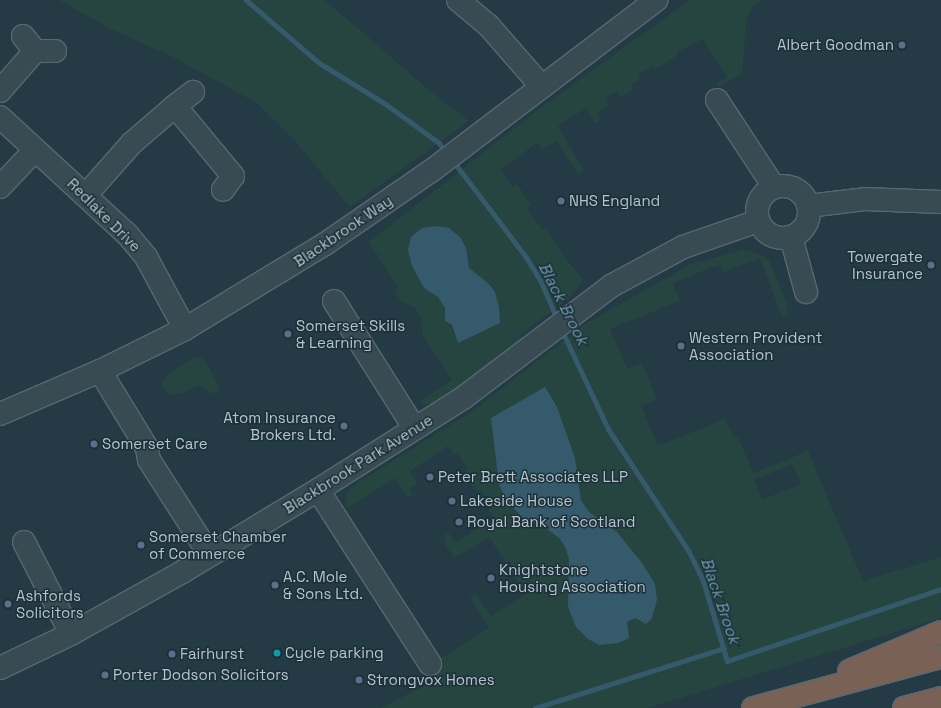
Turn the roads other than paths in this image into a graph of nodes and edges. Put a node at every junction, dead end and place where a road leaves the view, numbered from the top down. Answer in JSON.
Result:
{"nodes":[{"id":1,"x":458,"y":0,"type":"edge"},
{"id":2,"x":656,"y":0,"type":"edge"},
{"id":3,"x":38,"y":46,"type":"dead end"},
{"id":4,"x":542,"y":86,"type":"junction"},
{"id":5,"x":0,"y":91,"type":"edge"},
{"id":6,"x":193,"y":92,"type":"dead end"},
{"id":7,"x":717,"y":100,"type":"dead end"},
{"id":8,"x":175,"y":106,"type":"junction"},
{"id":9,"x":0,"y":117,"type":"edge"},
{"id":10,"x":35,"y":150,"type":"junction"},
{"id":11,"x":235,"y":178,"type":"dead end"},
{"id":12,"x":0,"y":187,"type":"edge"},
{"id":13,"x":774,"y":188,"type":"junction"},
{"id":14,"x":86,"y":195,"type":"junction"},
{"id":15,"x":941,"y":202,"type":"edge"},
{"id":16,"x":808,"y":206,"type":"junction"},
{"id":17,"x":758,"y":221,"type":"junction"},
{"id":18,"x":791,"y":237,"type":"junction"},
{"id":19,"x":806,"y":292,"type":"dead end"},
{"id":20,"x":334,"y":302,"type":"dead end"},
{"id":21,"x":185,"y":329,"type":"junction"},
{"id":22,"x":100,"y":371,"type":"junction"},
{"id":23,"x":0,"y":414,"type":"edge"},
{"id":24,"x":415,"y":429,"type":"junction"},
{"id":25,"x":318,"y":490,"type":"junction"},
{"id":26,"x":24,"y":542,"type":"dead end"},
{"id":27,"x":210,"y":555,"type":"junction"},
{"id":28,"x":941,"y":632,"type":"edge"},
{"id":29,"x":71,"y":634,"type":"junction"},
{"id":30,"x":941,"y":657,"type":"edge"},
{"id":31,"x":430,"y":664,"type":"dead end"},
{"id":32,"x":0,"y":668,"type":"edge"},
{"id":33,"x":941,"y":698,"type":"edge"},
{"id":34,"x":778,"y":701,"type":"junction"},
{"id":35,"x":753,"y":708,"type":"edge"},
{"id":36,"x":904,"y":708,"type":"edge"}],
"edges":[{"from":1,"to":4,"type":"street"},
{"from":2,"to":4,"type":"street","name":"Blackbrook Way"},
{"from":3,"to":5,"type":"street"},
{"from":4,"to":21,"type":"street","name":"Blackbrook Way"},
{"from":6,"to":8,"type":"street"},
{"from":7,"to":13,"type":"street"},
{"from":8,"to":11,"type":"street"},
{"from":8,"to":14,"type":"street"},
{"from":9,"to":10,"type":"street","name":"Redlake Drive"},
{"from":10,"to":12,"type":"street"},
{"from":10,"to":14,"type":"street","name":"Redlake Drive"},
{"from":13,"to":16,"type":"street"},
{"from":13,"to":17,"type":"street"},
{"from":14,"to":21,"type":"street","name":"Redlake Drive"},
{"from":15,"to":16,"type":"street"},
{"from":16,"to":18,"type":"street"},
{"from":17,"to":18,"type":"street"},
{"from":17,"to":24,"type":"street","name":"Blackbrook Park Avenue"},
{"from":18,"to":19,"type":"street"},
{"from":20,"to":24,"type":"street"},
{"from":21,"to":22,"type":"street","name":"Blackbrook Way"},
{"from":22,"to":23,"type":"street","name":"Blackbrook Way"},
{"from":22,"to":27,"type":"street"},
{"from":24,"to":25,"type":"street","name":"Blackbrook Park Avenue"},
{"from":25,"to":27,"type":"street","name":"Blackbrook Park Avenue"},
{"from":25,"to":31,"type":"street"},
{"from":26,"to":29,"type":"street"},
{"from":27,"to":29,"type":"street","name":"Blackbrook Park Avenue"},
{"from":28,"to":34,"type":"highway"},
{"from":29,"to":32,"type":"street","name":"Blackbrook Park Avenue"},
{"from":30,"to":34,"type":"highway"},
{"from":33,"to":36,"type":"highway"},
{"from":34,"to":35,"type":"highway"}]}
